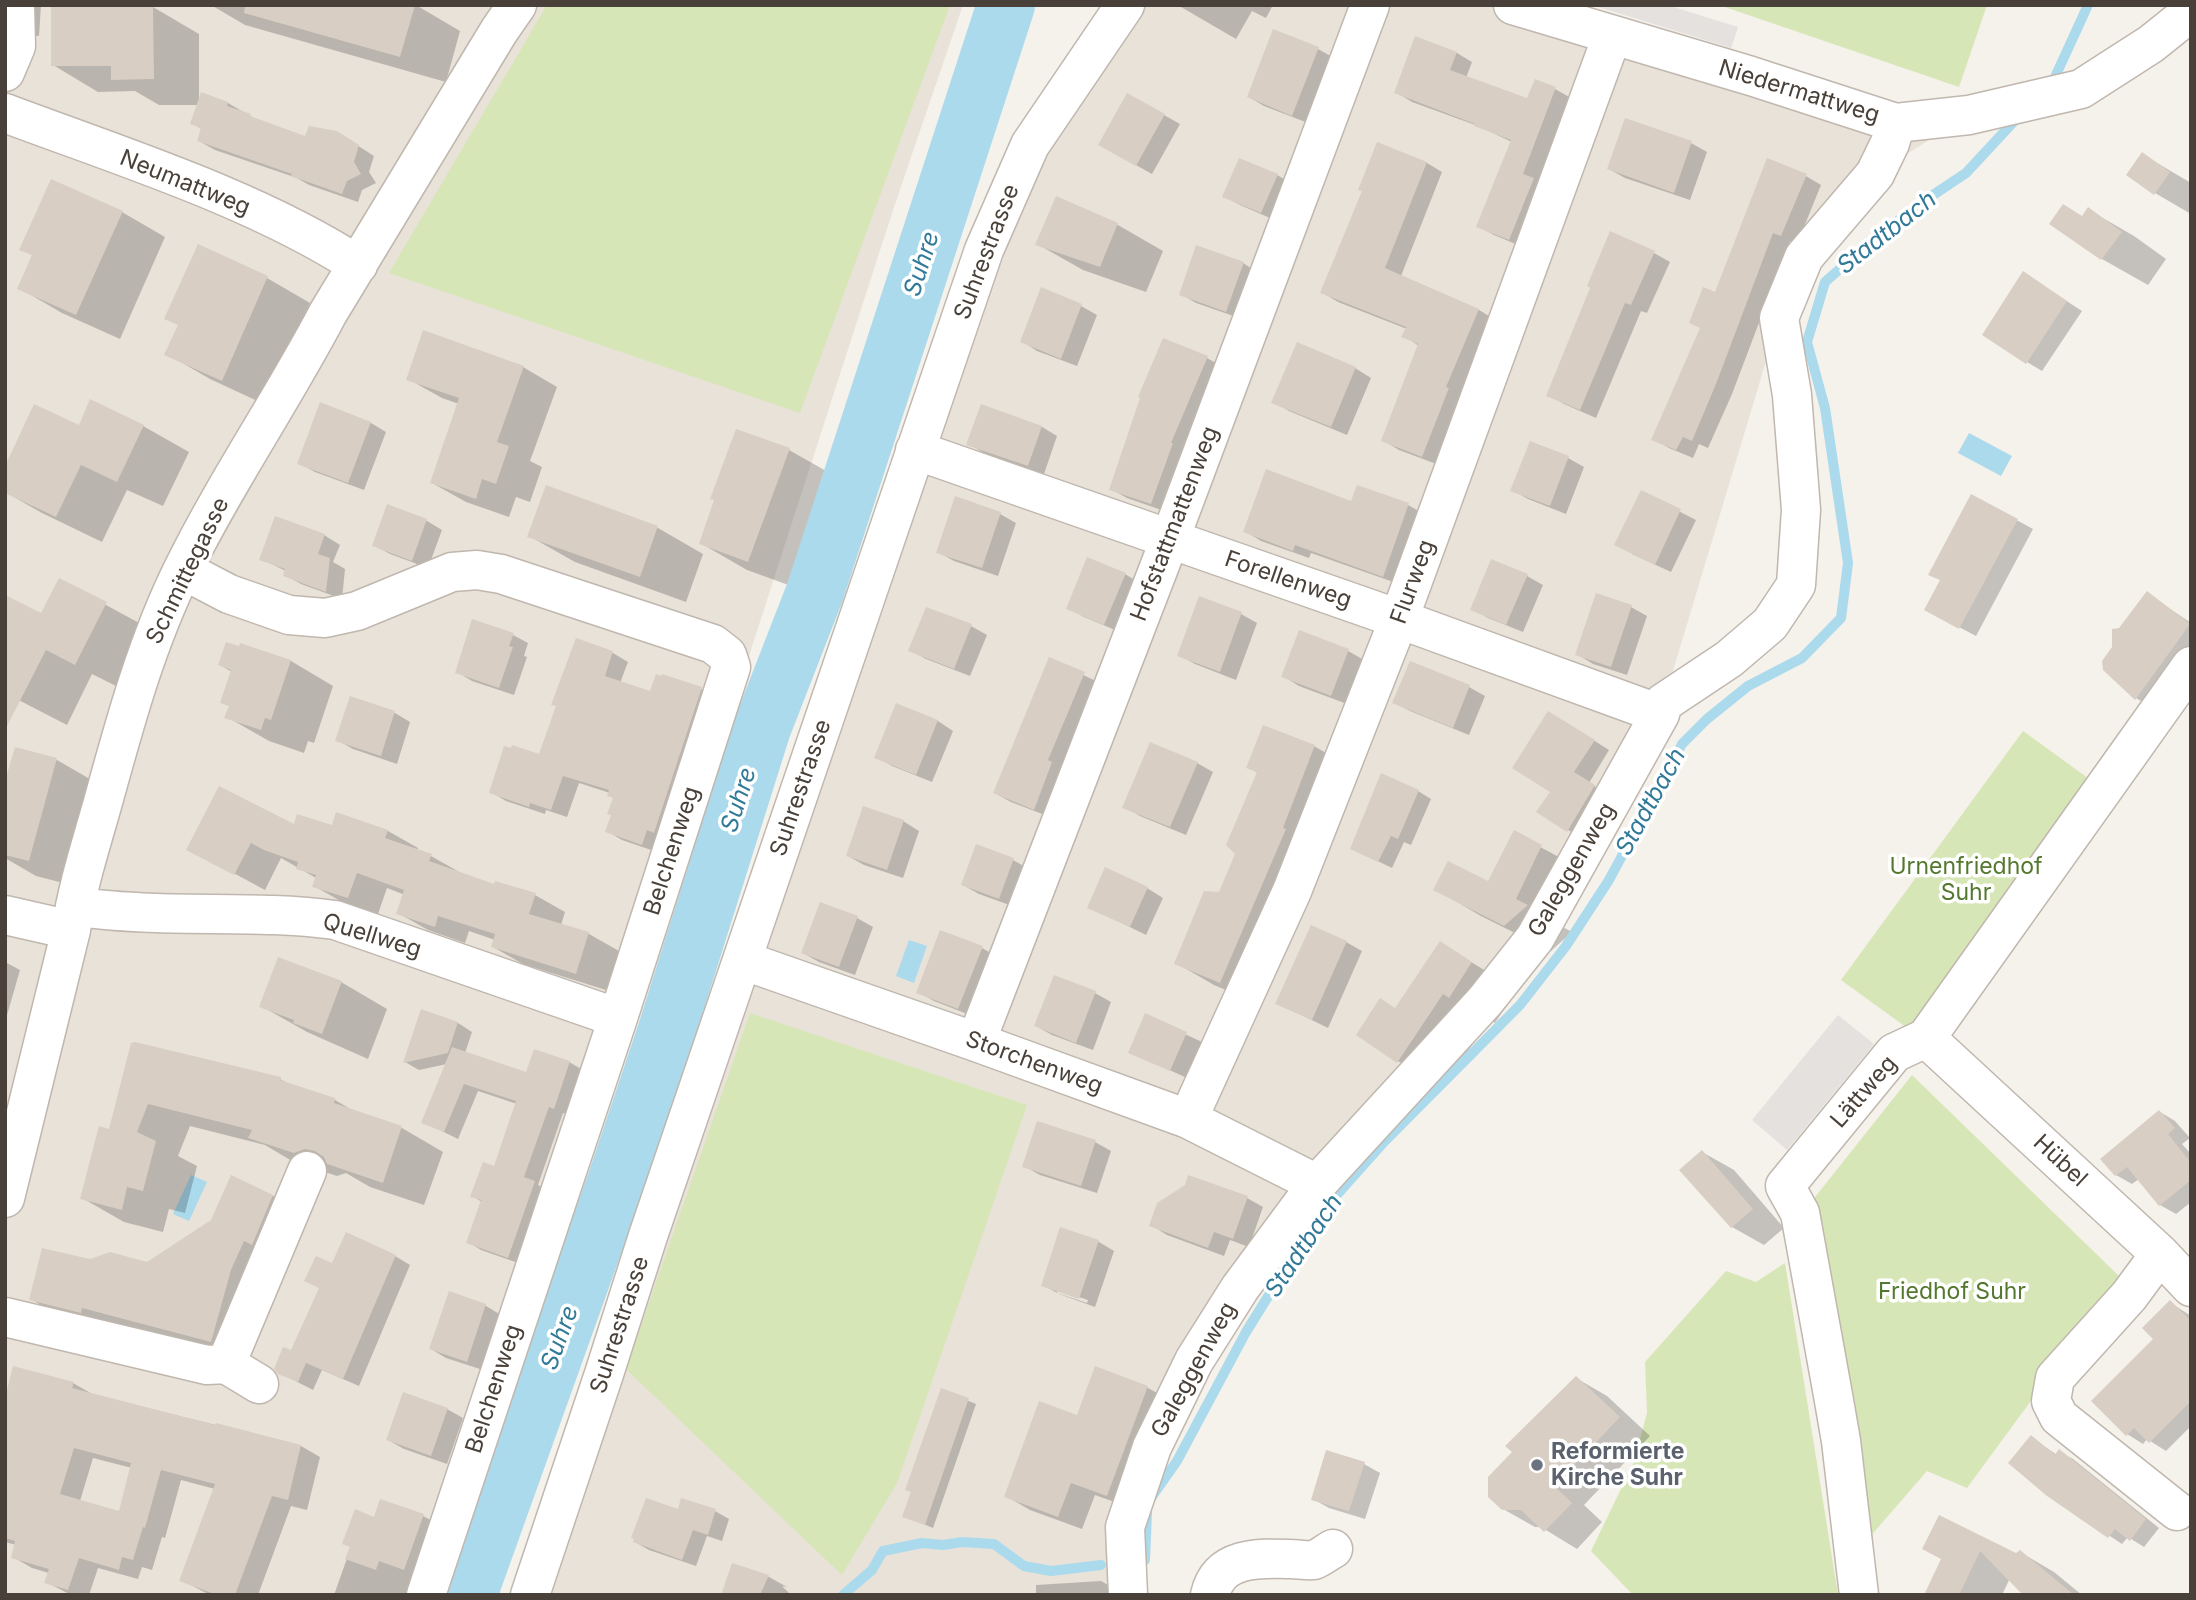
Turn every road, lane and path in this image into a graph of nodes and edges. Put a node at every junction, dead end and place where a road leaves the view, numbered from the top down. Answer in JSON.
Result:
{"nodes":[{"id":1,"x":15,"y":5,"type":"edge"},
{"id":2,"x":517,"y":5,"type":"edge"},
{"id":3,"x":1125,"y":5,"type":"edge"},
{"id":4,"x":1370,"y":5,"type":"edge"},
{"id":5,"x":1513,"y":5,"type":"edge"},
{"id":6,"x":2191,"y":12,"type":"edge"},
{"id":7,"x":1612,"y":36,"type":"junction"},
{"id":8,"x":5,"y":72,"type":"edge"},
{"id":9,"x":5,"y":113,"type":"edge"},
{"id":10,"x":1896,"y":122,"type":"junction"},
{"id":11,"x":358,"y":265,"type":"junction"},
{"id":12,"x":915,"y":450,"type":"junction"},
{"id":13,"x":1170,"y":539,"type":"junction"},
{"id":14,"x":183,"y":570,"type":"junction"},
{"id":15,"x":1399,"y":619,"type":"junction"},
{"id":16,"x":2191,"y":666,"type":"edge"},
{"id":17,"x":1660,"y":714,"type":"junction"},
{"id":18,"x":5,"y":915,"type":"edge"},
{"id":19,"x":73,"y":918,"type":"junction"},
{"id":20,"x":742,"y":960,"type":"junction"},
{"id":21,"x":618,"y":1018,"type":"junction"},
{"id":22,"x":1926,"y":1038,"type":"junction"},
{"id":23,"x":976,"y":1042,"type":"junction"},
{"id":24,"x":1188,"y":1119,"type":"junction"},
{"id":25,"x":307,"y":1171,"type":"dead end"},
{"id":26,"x":7,"y":1183,"type":"edge"},
{"id":27,"x":1317,"y":1184,"type":"junction"},
{"id":28,"x":2160,"y":1254,"type":"junction"},
{"id":29,"x":2191,"y":1287,"type":"edge"},
{"id":30,"x":5,"y":1317,"type":"edge"},
{"id":31,"x":226,"y":1364,"type":"junction"},
{"id":32,"x":259,"y":1384,"type":"dead end"},
{"id":33,"x":2177,"y":1511,"type":"dead end"},
{"id":34,"x":1333,"y":1549,"type":"dead end"},
{"id":35,"x":426,"y":1595,"type":"edge"},
{"id":36,"x":530,"y":1595,"type":"edge"},
{"id":37,"x":1128,"y":1595,"type":"edge"},
{"id":38,"x":1210,"y":1595,"type":"edge"},
{"id":39,"x":1859,"y":1595,"type":"edge"}],
"edges":[{"from":1,"to":8,"type":"street"},
{"from":2,"to":11,"type":"street","name":"Schmittegasse"},
{"from":3,"to":12,"type":"street","name":"Suhrestrasse"},
{"from":4,"to":13,"type":"street","name":"Hofstattmattenweg"},
{"from":5,"to":7,"type":"street","name":"Niedermattweg"},
{"from":6,"to":10,"type":"street","name":"Niedermattweg"},
{"from":7,"to":10,"type":"street","name":"Niedermattweg"},
{"from":7,"to":15,"type":"street","name":"Flurweg"},
{"from":9,"to":11,"type":"street","name":"Neumattweg"},
{"from":10,"to":17,"type":"street","name":"Galeggenweg"},
{"from":11,"to":14,"type":"street","name":"Schmittegasse"},
{"from":12,"to":13,"type":"street","name":"Forellenweg"},
{"from":12,"to":20,"type":"street","name":"Suhrestrasse"},
{"from":13,"to":15,"type":"street","name":"Forellenweg"},
{"from":13,"to":23,"type":"street","name":"Hofstattmattenweg"},
{"from":14,"to":19,"type":"street","name":"Schmittegasse"},
{"from":14,"to":21,"type":"street","name":"Belchenweg"},
{"from":15,"to":17,"type":"street","name":"Forellenweg"},
{"from":15,"to":24,"type":"street","name":"Flurweg"},
{"from":16,"to":22,"type":"street","name":"Lättweg"},
{"from":17,"to":27,"type":"street","name":"Galeggenweg"},
{"from":18,"to":19,"type":"street","name":"Quellweg"},
{"from":19,"to":21,"type":"street","name":"Quellweg"},
{"from":19,"to":26,"type":"street","name":"Schmittegasse"},
{"from":20,"to":23,"type":"street","name":"Storchenweg"},
{"from":20,"to":36,"type":"street","name":"Suhrestrasse"},
{"from":21,"to":35,"type":"street","name":"Belchenweg"},
{"from":22,"to":28,"type":"street","name":"Hübel"},
{"from":22,"to":39,"type":"street","name":"Lättweg"},
{"from":23,"to":24,"type":"street","name":"Storchenweg"},
{"from":24,"to":27,"type":"street","name":"Storchenweg"},
{"from":25,"to":31,"type":"street"},
{"from":27,"to":37,"type":"street","name":"Galeggenweg"},
{"from":28,"to":29,"type":"street","name":"Hübel"},
{"from":28,"to":33,"type":"street"},
{"from":30,"to":31,"type":"street"},
{"from":31,"to":32,"type":"street"},
{"from":34,"to":38,"type":"street"}]}
